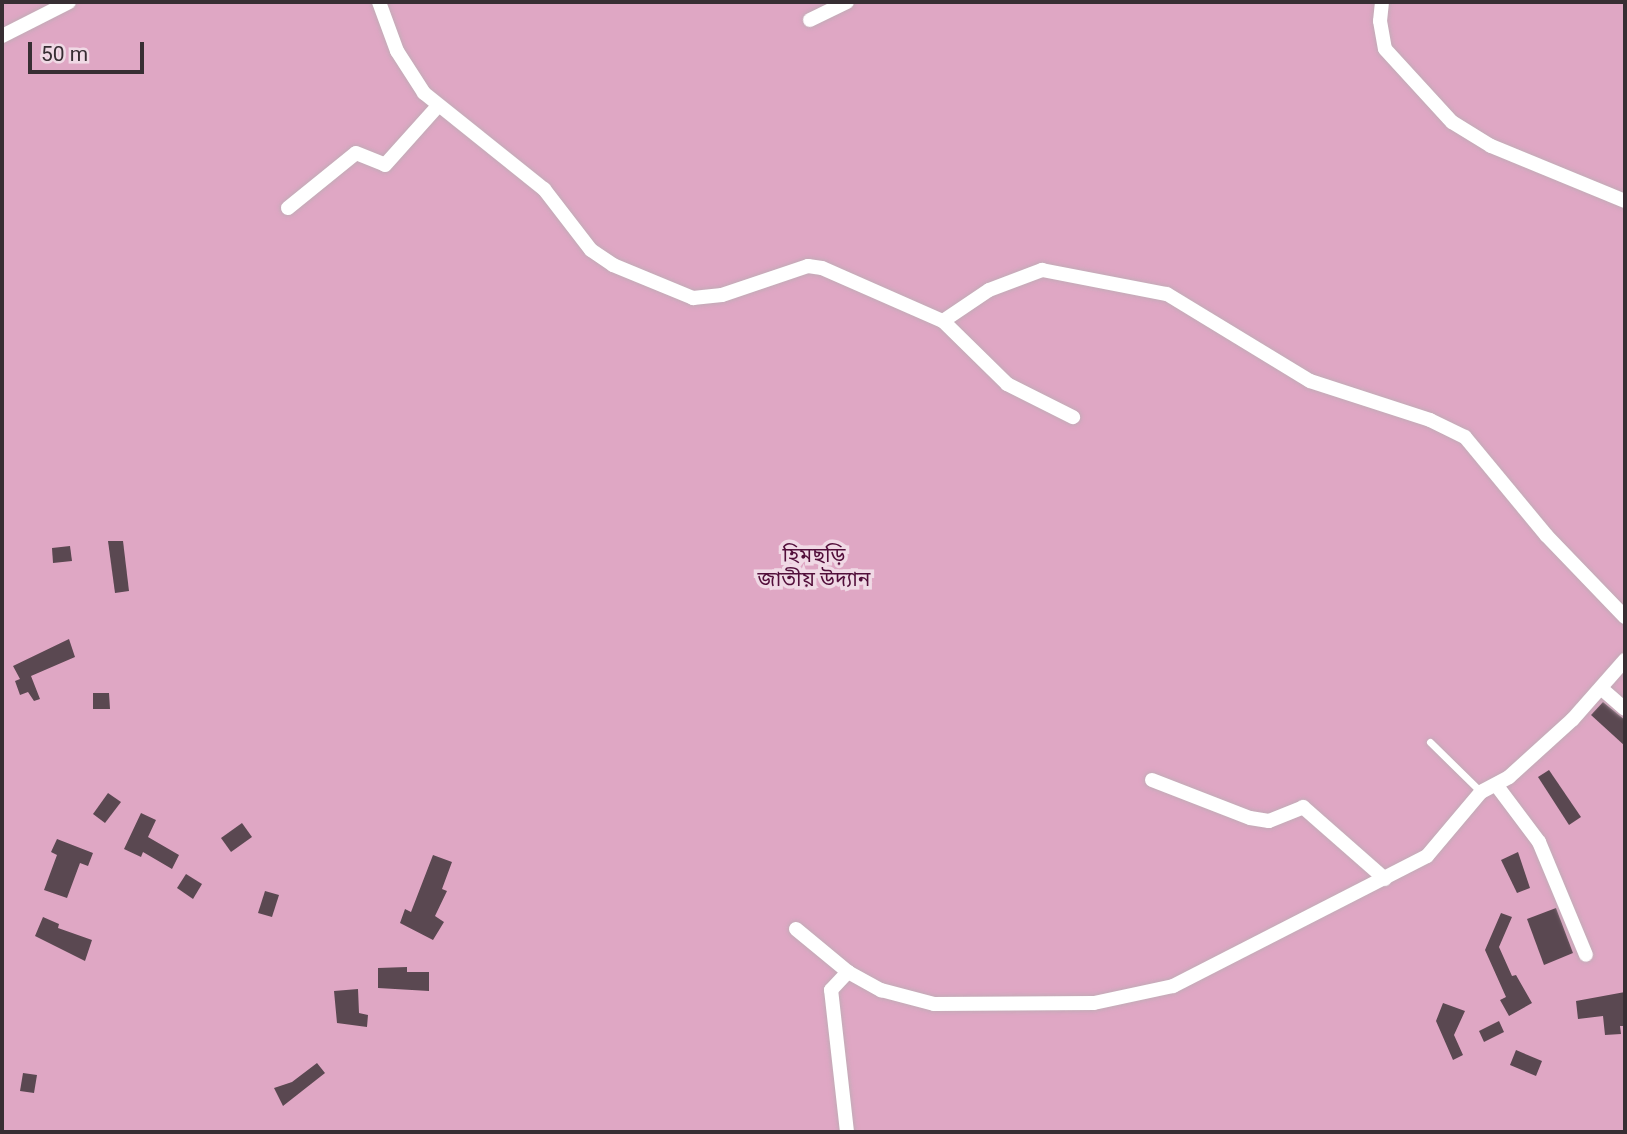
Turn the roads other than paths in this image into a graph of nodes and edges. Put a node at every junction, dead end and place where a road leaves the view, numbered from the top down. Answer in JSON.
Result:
{"nodes":[{"id":1,"x":69,"y":2,"type":"edge"},
{"id":2,"x":379,"y":2,"type":"edge"},
{"id":3,"x":847,"y":2,"type":"edge"},
{"id":4,"x":1382,"y":2,"type":"edge"},
{"id":5,"x":810,"y":20,"type":"dead end"},
{"id":6,"x":2,"y":36,"type":"edge"},
{"id":7,"x":438,"y":106,"type":"junction"},
{"id":8,"x":1625,"y":201,"type":"edge"},
{"id":9,"x":288,"y":208,"type":"dead end"},
{"id":10,"x":943,"y":321,"type":"junction"},
{"id":11,"x":1073,"y":416,"type":"dead end"},
{"id":12,"x":1625,"y":617,"type":"edge"},
{"id":13,"x":1625,"y":660,"type":"edge"},
{"id":14,"x":1602,"y":689,"type":"junction"},
{"id":15,"x":1625,"y":709,"type":"edge"},
{"id":16,"x":1430,"y":741,"type":"dead end"},
{"id":17,"x":1152,"y":780,"type":"dead end"},
{"id":18,"x":1497,"y":786,"type":"junction"},
{"id":19,"x":1481,"y":792,"type":"junction"},
{"id":20,"x":1385,"y":879,"type":"junction"},
{"id":21,"x":796,"y":929,"type":"dead end"},
{"id":22,"x":1586,"y":955,"type":"dead end"},
{"id":23,"x":848,"y":972,"type":"junction"},
{"id":24,"x":847,"y":1132,"type":"edge"}],
"edges":[{"from":1,"to":6,"type":"street"},
{"from":2,"to":7,"type":"street"},
{"from":3,"to":5,"type":"street"},
{"from":4,"to":8,"type":"street"},
{"from":7,"to":9,"type":"street"},
{"from":7,"to":10,"type":"street"},
{"from":10,"to":11,"type":"street"},
{"from":10,"to":12,"type":"street"},
{"from":13,"to":14,"type":"street"},
{"from":14,"to":15,"type":"street"},
{"from":14,"to":18,"type":"street"},
{"from":16,"to":19,"type":"lane"},
{"from":17,"to":20,"type":"street"},
{"from":18,"to":19,"type":"street"},
{"from":18,"to":22,"type":"street"},
{"from":19,"to":20,"type":"street"},
{"from":20,"to":23,"type":"street"},
{"from":21,"to":23,"type":"street"},
{"from":23,"to":24,"type":"street"}]}
